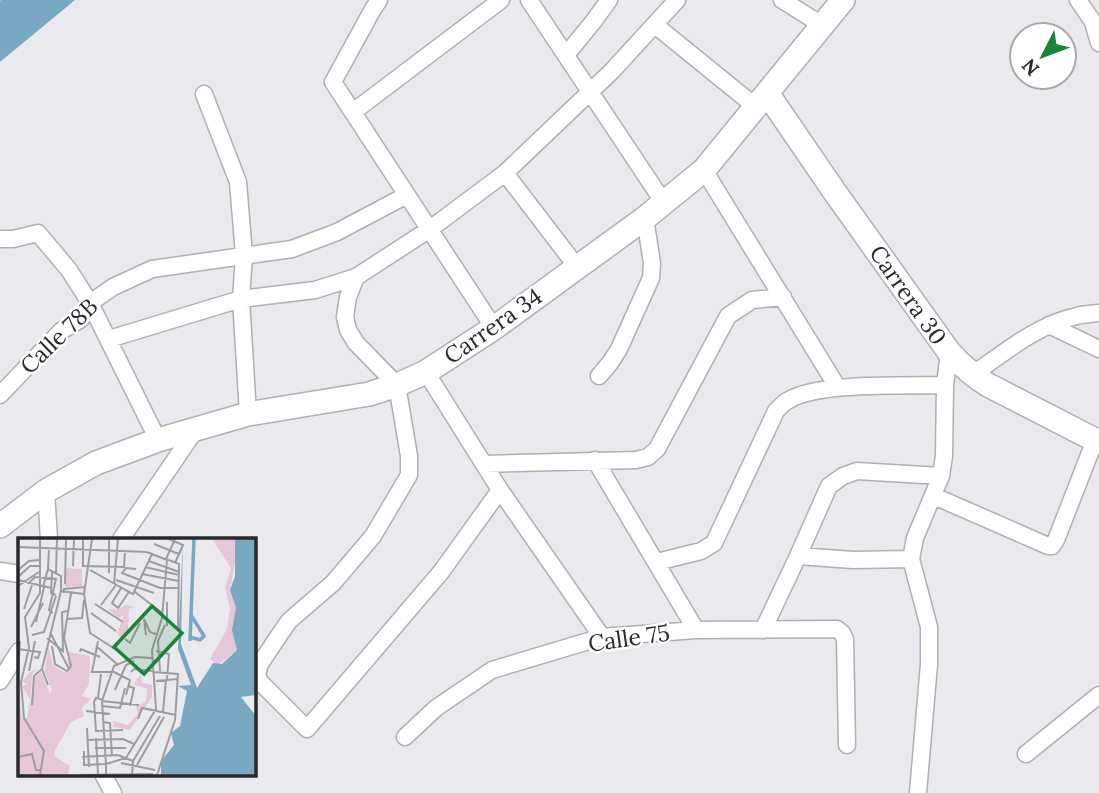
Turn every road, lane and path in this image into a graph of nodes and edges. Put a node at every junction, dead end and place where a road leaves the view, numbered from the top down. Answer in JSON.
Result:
{"nodes":[{"id":1,"x":379,"y":0,"type":"edge"},
{"id":2,"x":501,"y":0,"type":"edge"},
{"id":3,"x":530,"y":0,"type":"edge"},
{"id":4,"x":609,"y":0,"type":"edge"},
{"id":5,"x":677,"y":0,"type":"edge"},
{"id":6,"x":782,"y":0,"type":"edge"},
{"id":7,"x":843,"y":0,"type":"edge"},
{"id":8,"x":1079,"y":0,"type":"edge"},
{"id":9,"x":655,"y":25,"type":"junction"},
{"id":10,"x":822,"y":25,"type":"junction"},
{"id":11,"x":1099,"y":43,"type":"edge"},
{"id":12,"x":566,"y":55,"type":"junction"},
{"id":13,"x":591,"y":92,"type":"junction"},
{"id":14,"x":204,"y":94,"type":"dead end"},
{"id":15,"x":762,"y":100,"type":"junction"},
{"id":16,"x":353,"y":112,"type":"junction"},
{"id":17,"x":704,"y":170,"type":"junction"},
{"id":18,"x":505,"y":173,"type":"junction"},
{"id":19,"x":407,"y":195,"type":"junction"},
{"id":20,"x":664,"y":203,"type":"junction"},
{"id":21,"x":645,"y":218,"type":"junction"},
{"id":22,"x":430,"y":229,"type":"junction"},
{"id":23,"x":0,"y":239,"type":"edge"},
{"id":24,"x":244,"y":255,"type":"junction"},
{"id":25,"x":577,"y":267,"type":"junction"},
{"id":26,"x":356,"y":277,"type":"junction"},
{"id":27,"x":783,"y":297,"type":"junction"},
{"id":28,"x":241,"y":299,"type":"junction"},
{"id":29,"x":90,"y":303,"type":"junction"},
{"id":30,"x":1099,"y":313,"type":"edge"},
{"id":31,"x":1049,"y":325,"type":"junction"},
{"id":32,"x":494,"y":328,"type":"junction"},
{"id":33,"x":109,"y":339,"type":"junction"},
{"id":34,"x":1099,"y":349,"type":"edge"},
{"id":35,"x":949,"y":352,"type":"junction"},
{"id":36,"x":426,"y":372,"type":"junction"},
{"id":37,"x":972,"y":375,"type":"junction"},
{"id":38,"x":599,"y":376,"type":"dead end"},
{"id":39,"x":397,"y":385,"type":"junction"},
{"id":40,"x":945,"y":385,"type":"junction"},
{"id":41,"x":838,"y":388,"type":"junction"},
{"id":42,"x":0,"y":395,"type":"edge"},
{"id":43,"x":248,"y":414,"type":"junction"},
{"id":44,"x":196,"y":429,"type":"junction"},
{"id":45,"x":158,"y":440,"type":"junction"},
{"id":46,"x":1097,"y":441,"type":"edge"},
{"id":47,"x":595,"y":460,"type":"junction"},
{"id":48,"x":484,"y":464,"type":"junction"},
{"id":49,"x":941,"y":476,"type":"junction"},
{"id":50,"x":500,"y":490,"type":"junction"},
{"id":51,"x":46,"y":491,"type":"junction"},
{"id":52,"x":933,"y":496,"type":"junction"},
{"id":53,"x":0,"y":526,"type":"edge"},
{"id":54,"x":49,"y":538,"type":"edge"},
{"id":55,"x":122,"y":538,"type":"edge"},
{"id":56,"x":798,"y":556,"type":"junction"},
{"id":57,"x":911,"y":559,"type":"junction"},
{"id":58,"x":657,"y":562,"type":"junction"},
{"id":59,"x":0,"y":571,"type":"edge"},
{"id":60,"x":18,"y":574,"type":"edge"},
{"id":61,"x":696,"y":630,"type":"junction"},
{"id":62,"x":762,"y":631,"type":"junction"},
{"id":63,"x":602,"y":638,"type":"junction"},
{"id":64,"x":18,"y":652,"type":"edge"},
{"id":65,"x":0,"y":681,"type":"edge"},
{"id":66,"x":1099,"y":695,"type":"edge"},
{"id":67,"x":405,"y":737,"type":"dead end"},
{"id":68,"x":847,"y":745,"type":"dead end"},
{"id":69,"x":1026,"y":754,"type":"dead end"},
{"id":70,"x":104,"y":776,"type":"edge"},
{"id":71,"x":113,"y":793,"type":"edge"},
{"id":72,"x":919,"y":793,"type":"edge"}],
"edges":[{"from":1,"to":16,"type":"street"},
{"from":2,"to":16,"type":"street"},
{"from":3,"to":12,"type":"street"},
{"from":4,"to":12,"type":"street"},
{"from":5,"to":9,"type":"street"},
{"from":6,"to":10,"type":"street"},
{"from":7,"to":10,"type":"main road","name":"Carrera 34"},
{"from":8,"to":11,"type":"street"},
{"from":9,"to":13,"type":"street"},
{"from":9,"to":15,"type":"street"},
{"from":10,"to":15,"type":"main road","name":"Carrera 34"},
{"from":12,"to":13,"type":"street"},
{"from":13,"to":18,"type":"street"},
{"from":13,"to":20,"type":"street"},
{"from":14,"to":24,"type":"street"},
{"from":15,"to":17,"type":"main road","name":"Carrera 34"},
{"from":15,"to":35,"type":"main road","name":"Carrera 30"},
{"from":16,"to":19,"type":"street"},
{"from":17,"to":20,"type":"main road","name":"Carrera 34"},
{"from":17,"to":27,"type":"street"},
{"from":18,"to":22,"type":"street"},
{"from":18,"to":25,"type":"street"},
{"from":19,"to":22,"type":"street"},
{"from":19,"to":24,"type":"street","name":"Calle 78B"},
{"from":20,"to":21,"type":"main road","name":"Carrera 34"},
{"from":21,"to":25,"type":"main road","name":"Carrera 34"},
{"from":21,"to":38,"type":"street"},
{"from":22,"to":26,"type":"street"},
{"from":22,"to":32,"type":"street"},
{"from":23,"to":29,"type":"street"},
{"from":24,"to":28,"type":"street"},
{"from":24,"to":29,"type":"street","name":"Calle 78B"},
{"from":25,"to":32,"type":"main road","name":"Carrera 34"},
{"from":26,"to":28,"type":"street"},
{"from":26,"to":39,"type":"street"},
{"from":27,"to":41,"type":"street"},
{"from":27,"to":47,"type":"street"},
{"from":28,"to":33,"type":"street"},
{"from":28,"to":43,"type":"street"},
{"from":29,"to":33,"type":"street"},
{"from":29,"to":42,"type":"street","name":"Calle 78B"},
{"from":30,"to":31,"type":"street"},
{"from":31,"to":34,"type":"street"},
{"from":31,"to":37,"type":"street"},
{"from":32,"to":36,"type":"main road","name":"Carrera 34"},
{"from":33,"to":45,"type":"street"},
{"from":35,"to":37,"type":"main road","name":"Carrera 30"},
{"from":35,"to":40,"type":"street"},
{"from":36,"to":39,"type":"main road","name":"Carrera 34"},
{"from":36,"to":48,"type":"street"},
{"from":37,"to":46,"type":"main road","name":"Carrera 30"},
{"from":39,"to":43,"type":"main road","name":"Carrera 34"},
{"from":39,"to":50,"type":"street"},
{"from":40,"to":41,"type":"street"},
{"from":40,"to":49,"type":"street"},
{"from":41,"to":58,"type":"street"},
{"from":43,"to":44,"type":"main road","name":"Carrera 34"},
{"from":44,"to":45,"type":"main road","name":"Carrera 34"},
{"from":44,"to":55,"type":"street"},
{"from":45,"to":51,"type":"main road","name":"Carrera 34"},
{"from":46,"to":52,"type":"street"},
{"from":47,"to":48,"type":"street"},
{"from":47,"to":58,"type":"street"},
{"from":48,"to":50,"type":"street"},
{"from":49,"to":52,"type":"street"},
{"from":49,"to":56,"type":"street"},
{"from":50,"to":63,"type":"street"},
{"from":51,"to":53,"type":"main road","name":"Carrera 34"},
{"from":51,"to":54,"type":"street"},
{"from":52,"to":57,"type":"street"},
{"from":56,"to":57,"type":"street"},
{"from":56,"to":62,"type":"street"},
{"from":57,"to":72,"type":"street"},
{"from":58,"to":61,"type":"street"},
{"from":59,"to":60,"type":"street"},
{"from":61,"to":62,"type":"street","name":"Calle 75"},
{"from":61,"to":63,"type":"street","name":"Calle 75"},
{"from":62,"to":68,"type":"street","name":"Calle 75"},
{"from":63,"to":67,"type":"street","name":"Calle 75"},
{"from":64,"to":65,"type":"street"},
{"from":66,"to":69,"type":"street"},
{"from":70,"to":71,"type":"street"}]}
